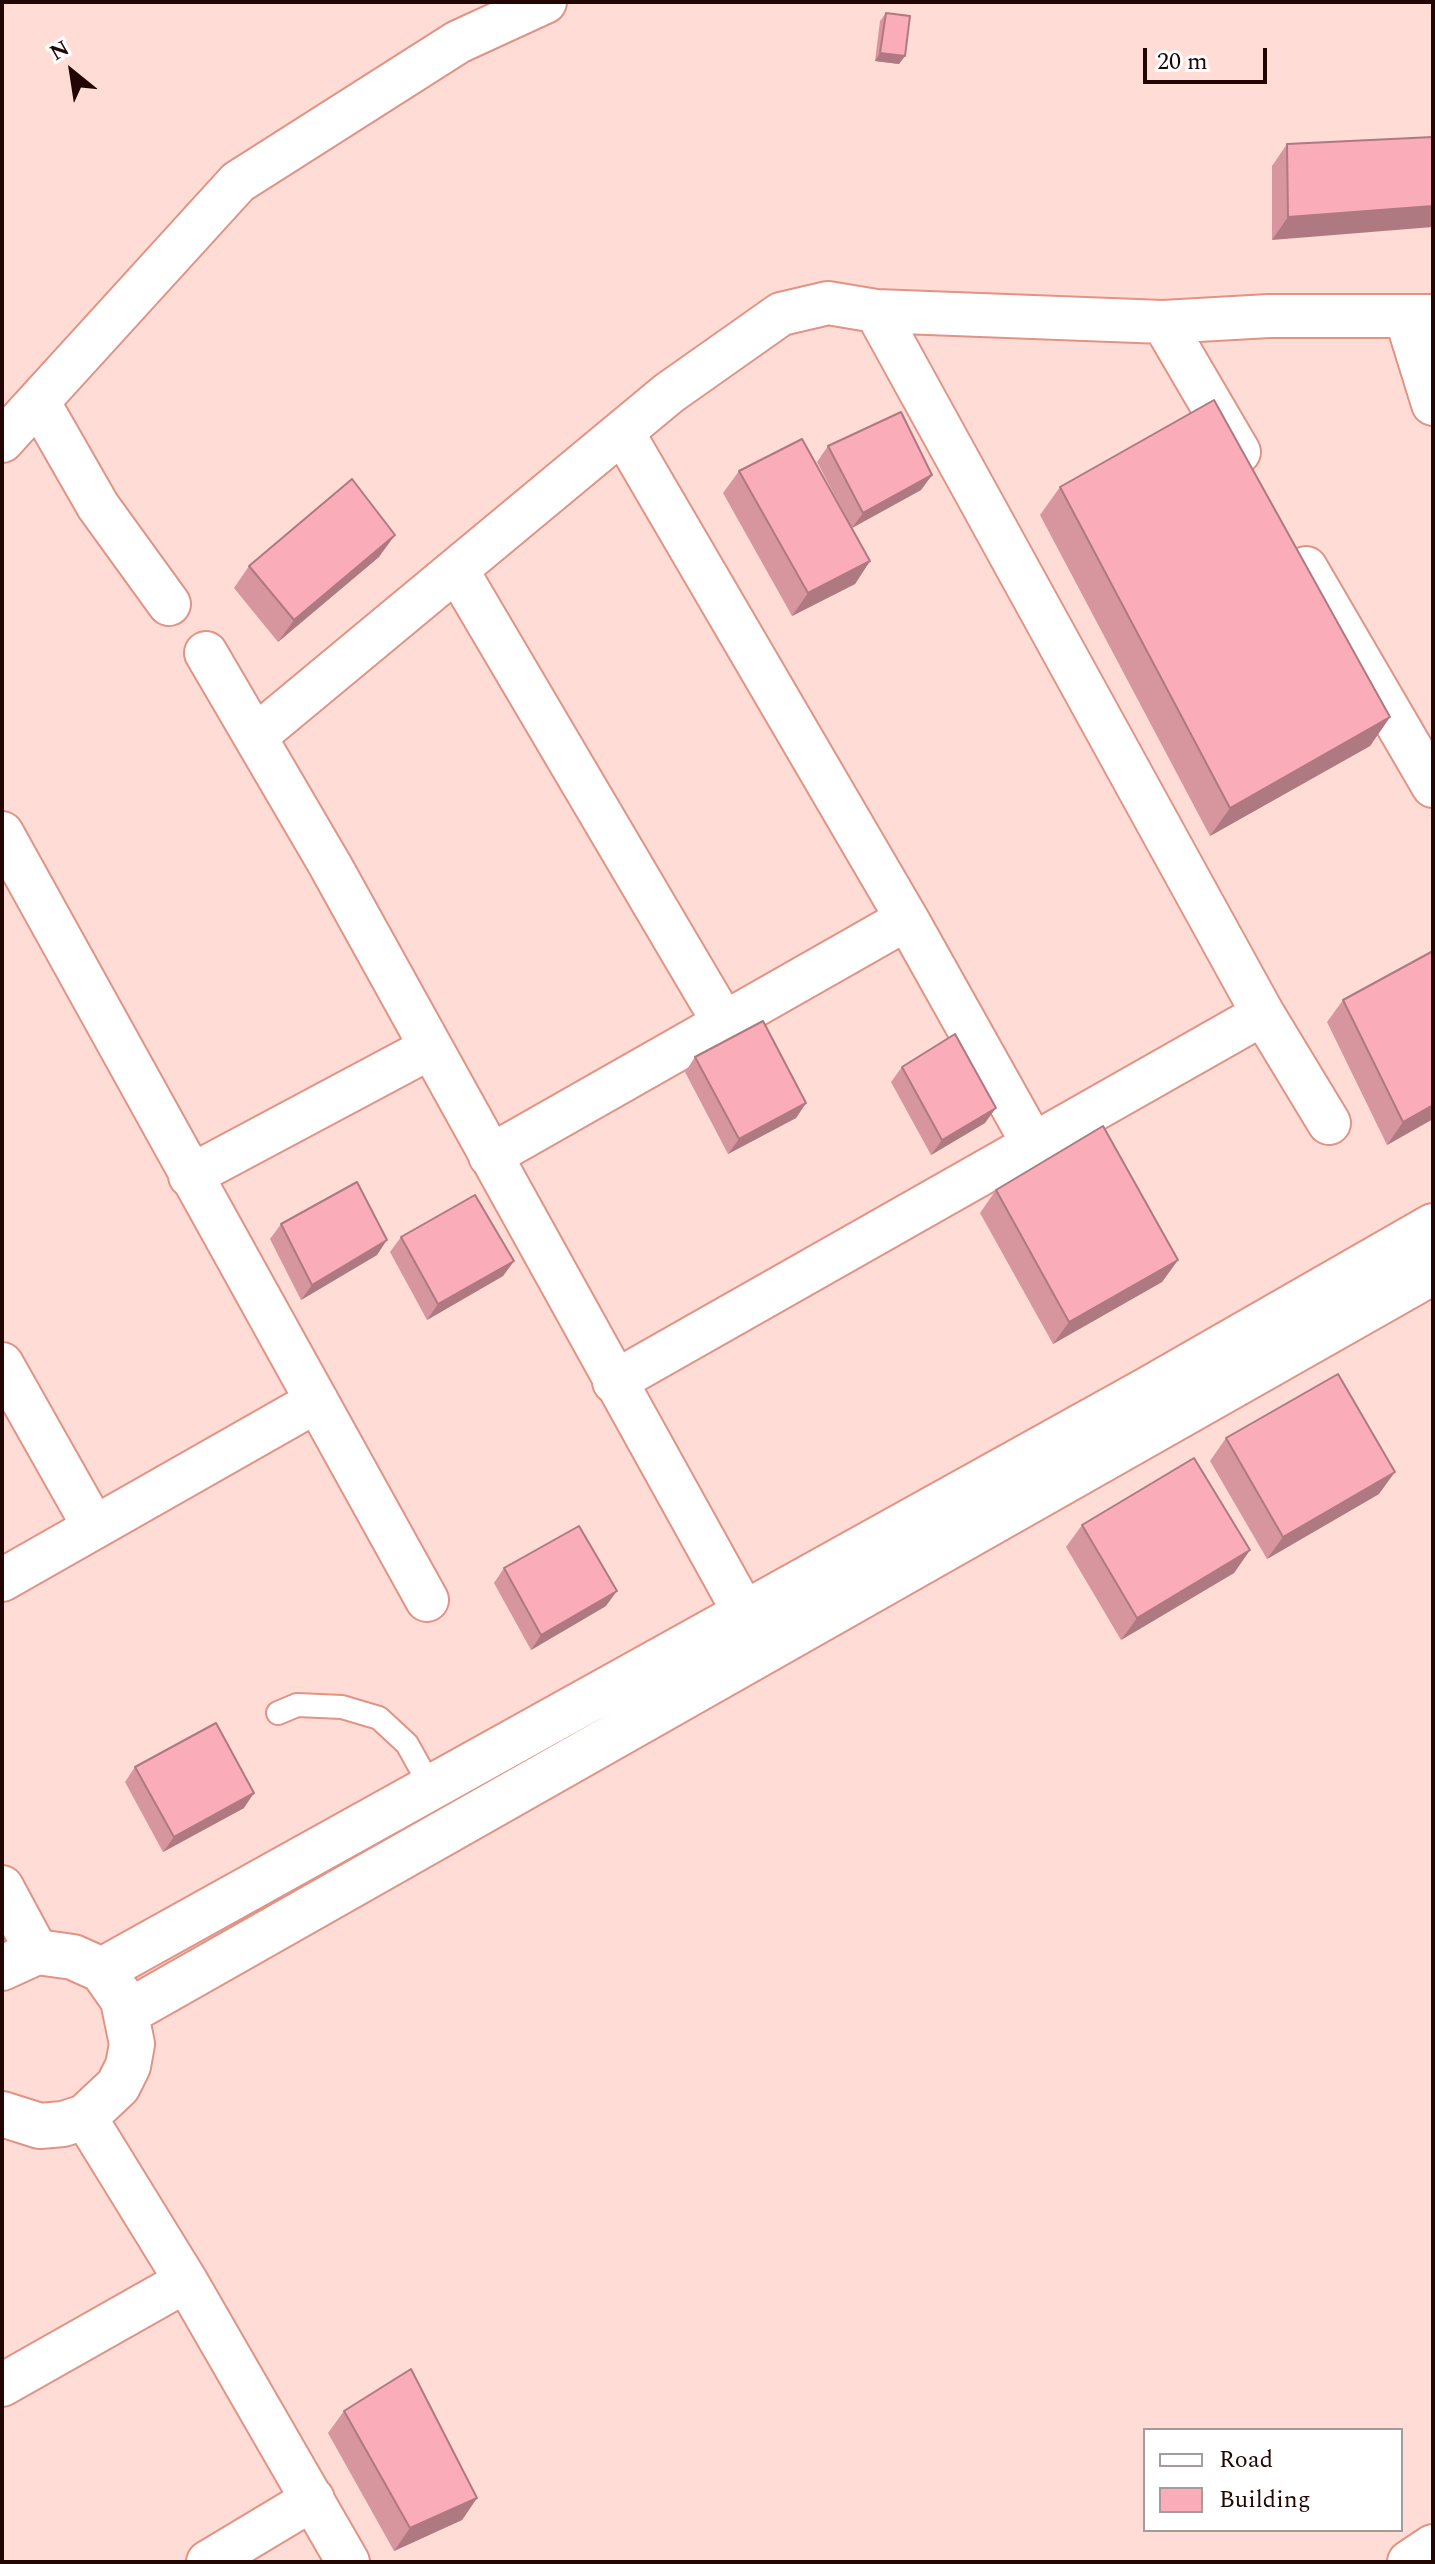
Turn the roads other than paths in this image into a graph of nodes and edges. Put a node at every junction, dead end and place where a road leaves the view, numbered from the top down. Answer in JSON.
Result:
{"nodes":[{"id":1,"x":545,"y":2,"type":"edge"},
{"id":2,"x":876,"y":311,"type":"junction"},
{"id":3,"x":1420,"y":317,"type":"edge"},
{"id":4,"x":1163,"y":322,"type":"junction"},
{"id":5,"x":39,"y":403,"type":"junction"},
{"id":6,"x":1433,"y":404,"type":"edge"},
{"id":7,"x":623,"y":433,"type":"junction"},
{"id":8,"x":2,"y":441,"type":"edge"},
{"id":9,"x":1258,"y":486,"type":"edge"},
{"id":10,"x":1290,"y":540,"type":"edge"},
{"id":11,"x":458,"y":572,"type":"junction"},
{"id":12,"x":169,"y":604,"type":"dead end"},
{"id":13,"x":206,"y":653,"type":"dead end"},
{"id":14,"x":257,"y":735,"type":"junction"},
{"id":15,"x":1433,"y":786,"type":"edge"},
{"id":16,"x":2,"y":833,"type":"edge"},
{"id":17,"x":907,"y":919,"type":"junction"},
{"id":18,"x":1263,"y":1014,"type":"junction"},
{"id":19,"x":724,"y":1023,"type":"junction"},
{"id":20,"x":430,"y":1048,"type":"junction"},
{"id":21,"x":1329,"y":1123,"type":"dead end"},
{"id":22,"x":1033,"y":1144,"type":"junction"},
{"id":23,"x":490,"y":1156,"type":"junction"},
{"id":24,"x":190,"y":1176,"type":"junction"},
{"id":25,"x":1433,"y":1226,"type":"edge"},
{"id":26,"x":1433,"y":1272,"type":"edge"},
{"id":27,"x":1325,"y":1310,"type":"junction"},
{"id":28,"x":2,"y":1364,"type":"edge"},
{"id":29,"x":614,"y":1382,"type":"junction"},
{"id":30,"x":317,"y":1401,"type":"junction"},
{"id":31,"x":94,"y":1527,"type":"junction"},
{"id":32,"x":2,"y":1580,"type":"edge"},
{"id":33,"x":427,"y":1600,"type":"dead end"},
{"id":34,"x":754,"y":1630,"type":"junction"},
{"id":35,"x":278,"y":1713,"type":"dead end"},
{"id":36,"x":431,"y":1787,"type":"junction"},
{"id":37,"x":2,"y":1887,"type":"edge"},
{"id":38,"x":19,"y":1960,"type":"edge"},
{"id":39,"x":102,"y":1970,"type":"junction"},
{"id":40,"x":128,"y":2012,"type":"junction"},
{"id":41,"x":2,"y":2114,"type":"edge"},
{"id":42,"x":85,"y":2117,"type":"junction"},
{"id":43,"x":186,"y":2281,"type":"junction"},
{"id":44,"x":2,"y":2385,"type":"edge"},
{"id":45,"x":313,"y":2499,"type":"junction"},
{"id":46,"x":1433,"y":2546,"type":"edge"},
{"id":47,"x":208,"y":2562,"type":"edge"},
{"id":48,"x":348,"y":2562,"type":"edge"},
{"id":49,"x":1409,"y":2562,"type":"edge"}],
"edges":[{"from":1,"to":5,"type":"street"},
{"from":2,"to":4,"type":"street"},
{"from":2,"to":7,"type":"street"},
{"from":2,"to":18,"type":"street"},
{"from":3,"to":4,"type":"street"},
{"from":3,"to":6,"type":"street"},
{"from":4,"to":9,"type":"street"},
{"from":5,"to":8,"type":"street"},
{"from":5,"to":12,"type":"street"},
{"from":7,"to":11,"type":"street"},
{"from":7,"to":17,"type":"street"},
{"from":10,"to":15,"type":"street"},
{"from":11,"to":14,"type":"street"},
{"from":11,"to":19,"type":"street"},
{"from":13,"to":14,"type":"street"},
{"from":14,"to":20,"type":"street"},
{"from":16,"to":24,"type":"street"},
{"from":17,"to":19,"type":"street"},
{"from":17,"to":22,"type":"street"},
{"from":18,"to":21,"type":"street"},
{"from":18,"to":22,"type":"street"},
{"from":19,"to":23,"type":"street"},
{"from":20,"to":23,"type":"street"},
{"from":20,"to":24,"type":"street"},
{"from":22,"to":29,"type":"street"},
{"from":23,"to":29,"type":"street"},
{"from":24,"to":30,"type":"street"},
{"from":25,"to":27,"type":"street"},
{"from":26,"to":27,"type":"street"},
{"from":27,"to":34,"type":"street"},
{"from":28,"to":31,"type":"street"},
{"from":29,"to":34,"type":"street"},
{"from":30,"to":31,"type":"street"},
{"from":30,"to":33,"type":"street"},
{"from":31,"to":32,"type":"street"},
{"from":34,"to":36,"type":"street"},
{"from":34,"to":40,"type":"street"},
{"from":35,"to":36,"type":"lane"},
{"from":36,"to":39,"type":"street"},
{"from":37,"to":38,"type":"street"},
{"from":38,"to":39,"type":"street"},
{"from":39,"to":40,"type":"street"},
{"from":40,"to":42,"type":"street"},
{"from":41,"to":42,"type":"street"},
{"from":42,"to":43,"type":"street"},
{"from":43,"to":44,"type":"street"},
{"from":43,"to":45,"type":"street"},
{"from":45,"to":47,"type":"street"},
{"from":45,"to":48,"type":"street"},
{"from":46,"to":49,"type":"street"}]}
